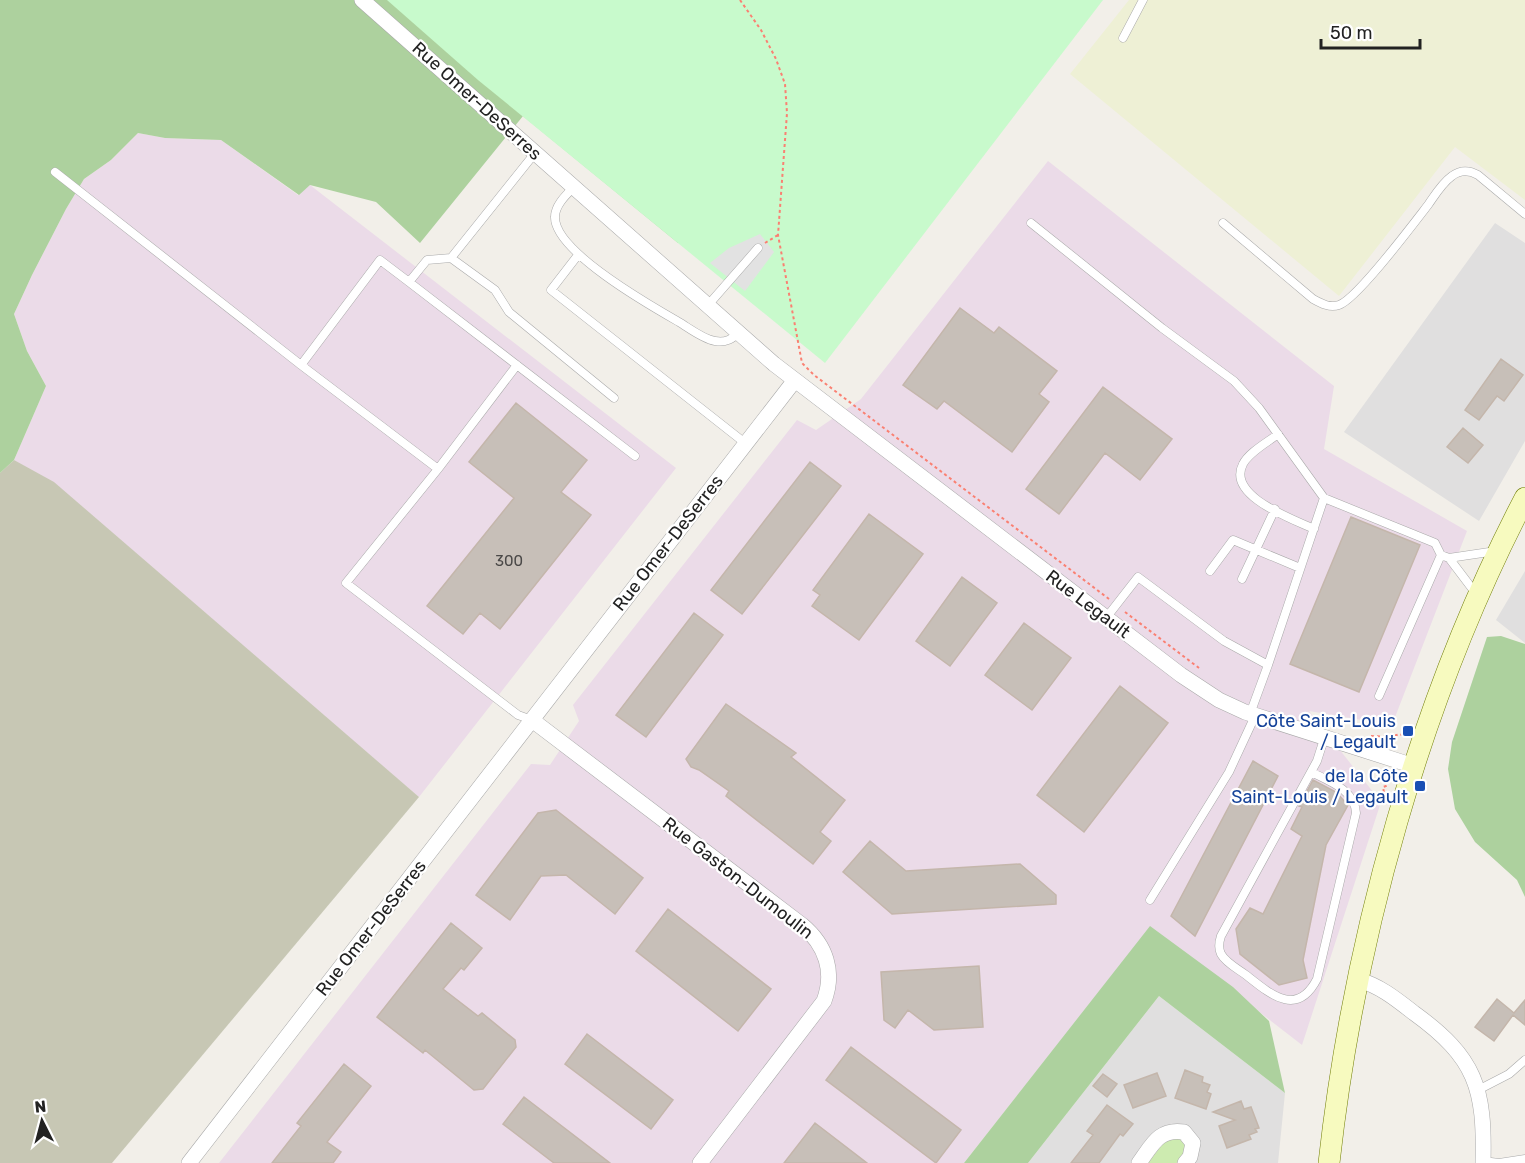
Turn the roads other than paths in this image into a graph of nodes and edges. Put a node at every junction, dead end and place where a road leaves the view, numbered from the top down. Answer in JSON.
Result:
{"nodes":[{"id":1,"x":362,"y":0,"type":"edge"},
{"id":2,"x":1143,"y":0,"type":"edge"},
{"id":3,"x":1122,"y":38,"type":"dead end"},
{"id":4,"x":535,"y":153,"type":"junction"},
{"id":5,"x":55,"y":172,"type":"dead end"},
{"id":6,"x":574,"y":187,"type":"junction"},
{"id":7,"x":1525,"y":214,"type":"edge"},
{"id":8,"x":1031,"y":223,"type":"dead end"},
{"id":9,"x":1223,"y":223,"type":"dead end"},
{"id":10,"x":758,"y":248,"type":"road end"},
{"id":11,"x":578,"y":255,"type":"junction"},
{"id":12,"x":452,"y":258,"type":"junction"},
{"id":13,"x":409,"y":282,"type":"junction"},
{"id":14,"x":708,"y":304,"type":"junction"},
{"id":15,"x":740,"y":332,"type":"junction"},
{"id":16,"x":301,"y":365,"type":"junction"},
{"id":17,"x":517,"y":365,"type":"junction"},
{"id":18,"x":795,"y":380,"type":"junction"},
{"id":19,"x":615,"y":398,"type":"dead end"},
{"id":20,"x":1278,"y":434,"type":"junction"},
{"id":21,"x":745,"y":443,"type":"junction"},
{"id":22,"x":635,"y":456,"type":"dead end"},
{"id":23,"x":438,"y":469,"type":"junction"},
{"id":24,"x":1324,"y":498,"type":"junction"},
{"id":25,"x":1525,"y":498,"type":"edge"},
{"id":26,"x":1275,"y":509,"type":"junction"},
{"id":27,"x":1314,"y":529,"type":"junction"},
{"id":28,"x":1518,"y":531,"type":"edge"},
{"id":29,"x":1256,"y":550,"type":"junction"},
{"id":30,"x":1500,"y":550,"type":"junction"},
{"id":31,"x":1445,"y":557,"type":"junction"},
{"id":32,"x":1300,"y":568,"type":"junction"},
{"id":33,"x":1210,"y":571,"type":"dead end"},
{"id":34,"x":1242,"y":579,"type":"dead end"},
{"id":35,"x":1479,"y":598,"type":"junction"},
{"id":36,"x":1106,"y":618,"type":"junction"},
{"id":37,"x":1268,"y":665,"type":"junction"},
{"id":38,"x":1379,"y":696,"type":"dead end"},
{"id":39,"x":1252,"y":715,"type":"junction"},
{"id":40,"x":532,"y":720,"type":"junction"},
{"id":41,"x":1324,"y":739,"type":"junction"},
{"id":42,"x":1414,"y":766,"type":"junction"},
{"id":43,"x":1311,"y":772,"type":"junction"},
{"id":44,"x":1150,"y":900,"type":"dead end"},
{"id":45,"x":1359,"y":980,"type":"junction"},
{"id":46,"x":1525,"y":1060,"type":"edge"},
{"id":47,"x":1478,"y":1090,"type":"junction"},
{"id":48,"x":1525,"y":1159,"type":"edge"},
{"id":49,"x":1483,"y":1162,"type":"edge"},
{"id":50,"x":189,"y":1163,"type":"edge"},
{"id":51,"x":700,"y":1163,"type":"edge"},
{"id":52,"x":1139,"y":1163,"type":"edge"},
{"id":53,"x":1185,"y":1163,"type":"edge"},
{"id":54,"x":1329,"y":1163,"type":"edge"}],
"edges":[{"from":1,"to":4,"type":"street","name":"Rue Omer-DeSerres"},
{"from":2,"to":3,"type":"lane"},
{"from":4,"to":6,"type":"street","name":"Rue Omer-DeSerres"},
{"from":4,"to":12,"type":"lane"},
{"from":5,"to":16,"type":"lane"},
{"from":6,"to":11,"type":"lane"},
{"from":6,"to":14,"type":"street","name":"Rue Omer-DeSerres"},
{"from":7,"to":9,"type":"lane"},
{"from":8,"to":20,"type":"lane"},
{"from":10,"to":14,"type":"lane"},
{"from":11,"to":15,"type":"lane"},
{"from":11,"to":21,"type":"lane"},
{"from":12,"to":13,"type":"lane"},
{"from":12,"to":19,"type":"lane"},
{"from":13,"to":16,"type":"lane"},
{"from":13,"to":17,"type":"lane"},
{"from":14,"to":15,"type":"street","name":"Rue Omer-DeSerres"},
{"from":15,"to":18,"type":"street","name":"Rue Omer-DeSerres"},
{"from":16,"to":23,"type":"lane"},
{"from":17,"to":22,"type":"lane"},
{"from":17,"to":23,"type":"lane"},
{"from":18,"to":21,"type":"street","name":"Rue Omer-DeSerres"},
{"from":18,"to":36,"type":"street","name":"Rue Legault"},
{"from":20,"to":24,"type":"lane"},
{"from":20,"to":26,"type":"lane"},
{"from":21,"to":40,"type":"street","name":"Rue Omer-DeSerres"},
{"from":23,"to":40,"type":"lane"},
{"from":24,"to":27,"type":"lane"},
{"from":24,"to":31,"type":"lane"},
{"from":25,"to":28,"type":"street"},
{"from":26,"to":27,"type":"lane"},
{"from":26,"to":29,"type":"lane"},
{"from":27,"to":32,"type":"lane"},
{"from":28,"to":30,"type":"street"},
{"from":29,"to":32,"type":"lane"},
{"from":29,"to":33,"type":"lane"},
{"from":29,"to":34,"type":"lane"},
{"from":30,"to":31,"type":"lane"},
{"from":30,"to":35,"type":"street"},
{"from":31,"to":35,"type":"lane"},
{"from":31,"to":38,"type":"lane"},
{"from":32,"to":37,"type":"lane"},
{"from":35,"to":42,"type":"street"},
{"from":36,"to":37,"type":"lane"},
{"from":36,"to":39,"type":"street","name":"Rue Legault"},
{"from":37,"to":39,"type":"lane"},
{"from":39,"to":41,"type":"street","name":"Rue Legault"},
{"from":39,"to":44,"type":"lane"},
{"from":40,"to":50,"type":"street","name":"Rue Omer-DeSerres"},
{"from":40,"to":51,"type":"street","name":"Rue Gaston-Dumoulin"},
{"from":41,"to":42,"type":"street","name":"Rue Legault"},
{"from":41,"to":43,"type":"lane"},
{"from":42,"to":45,"type":"street"},
{"from":43,"to":43,"type":"lane"},
{"from":45,"to":47,"type":"street"},
{"from":45,"to":54,"type":"street"},
{"from":46,"to":47,"type":"lane"},
{"from":47,"to":49,"type":"street"},
{"from":48,"to":49,"type":"lane"},
{"from":52,"to":53,"type":"street"}]}
